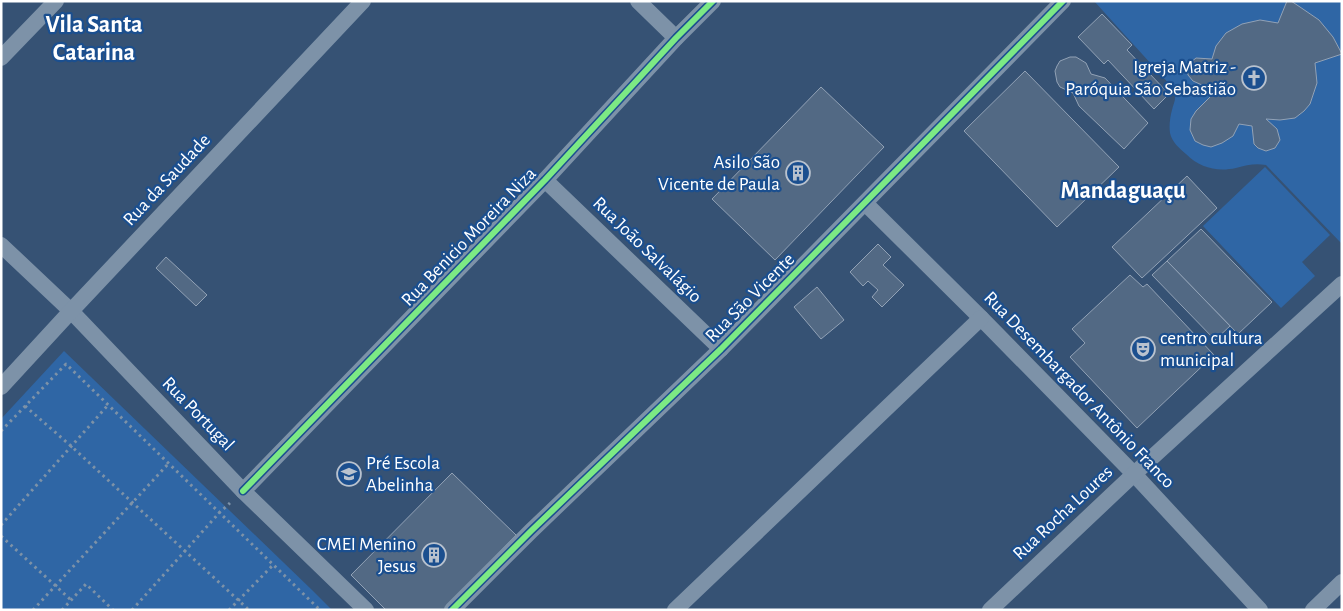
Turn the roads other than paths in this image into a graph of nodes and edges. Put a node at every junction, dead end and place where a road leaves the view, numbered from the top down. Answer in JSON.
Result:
{"nodes":[{"id":1,"x":56,"y":1,"type":"edge"},
{"id":2,"x":363,"y":1,"type":"edge"},
{"id":3,"x":638,"y":1,"type":"edge"},
{"id":4,"x":713,"y":1,"type":"edge"},
{"id":5,"x":1063,"y":1,"type":"edge"},
{"id":6,"x":676,"y":38,"type":"junction"},
{"id":7,"x":1,"y":58,"type":"edge"},
{"id":8,"x":545,"y":180,"type":"junction"},
{"id":9,"x":865,"y":203,"type":"junction"},
{"id":10,"x":1,"y":245,"type":"edge"},
{"id":11,"x":1342,"y":284,"type":"edge"},
{"id":12,"x":71,"y":311,"type":"junction"},
{"id":13,"x":981,"y":318,"type":"junction"},
{"id":14,"x":722,"y":349,"type":"junction"},
{"id":15,"x":1,"y":387,"type":"edge"},
{"id":16,"x":1134,"y":474,"type":"junction"},
{"id":17,"x":243,"y":490,"type":"junction"},
{"id":18,"x":1342,"y":582,"type":"edge"},
{"id":19,"x":366,"y":610,"type":"edge"},
{"id":20,"x":452,"y":610,"type":"edge"},
{"id":21,"x":674,"y":610,"type":"edge"},
{"id":22,"x":990,"y":610,"type":"edge"},
{"id":23,"x":1260,"y":610,"type":"edge"},
{"id":24,"x":1313,"y":610,"type":"edge"}],
"edges":[{"from":1,"to":7,"type":"street"},
{"from":2,"to":12,"type":"street","name":"Rua da Saudade"},
{"from":3,"to":6,"type":"street"},
{"from":4,"to":6,"type":"street","name":"Rua Benicio Moreira Niza"},
{"from":5,"to":9,"type":"street","name":"Rua São Vicente"},
{"from":6,"to":8,"type":"street","name":"Rua Benicio Moreira Niza"},
{"from":8,"to":14,"type":"street","name":"Rua João Salvalágio"},
{"from":8,"to":17,"type":"street","name":"Rua Benicio Moreira Niza"},
{"from":9,"to":13,"type":"street","name":"Rua Desembargador Antônio Franco"},
{"from":9,"to":14,"type":"street","name":"Rua São Vicente"},
{"from":10,"to":12,"type":"street","name":"Rua Portugal"},
{"from":11,"to":16,"type":"street","name":"Rua Rocha Loures"},
{"from":12,"to":15,"type":"street","name":"Rua da Saudade"},
{"from":12,"to":17,"type":"street","name":"Rua Portugal"},
{"from":13,"to":16,"type":"street","name":"Rua Desembargador Antônio Franco"},
{"from":13,"to":21,"type":"street"},
{"from":14,"to":20,"type":"street","name":"Rua São Vicente"},
{"from":16,"to":22,"type":"street","name":"Rua Rocha Loures"},
{"from":16,"to":23,"type":"street","name":"Rua Desembargador Antônio Franco"},
{"from":17,"to":19,"type":"street","name":"Rua Portugal"},
{"from":18,"to":24,"type":"street"}]}
